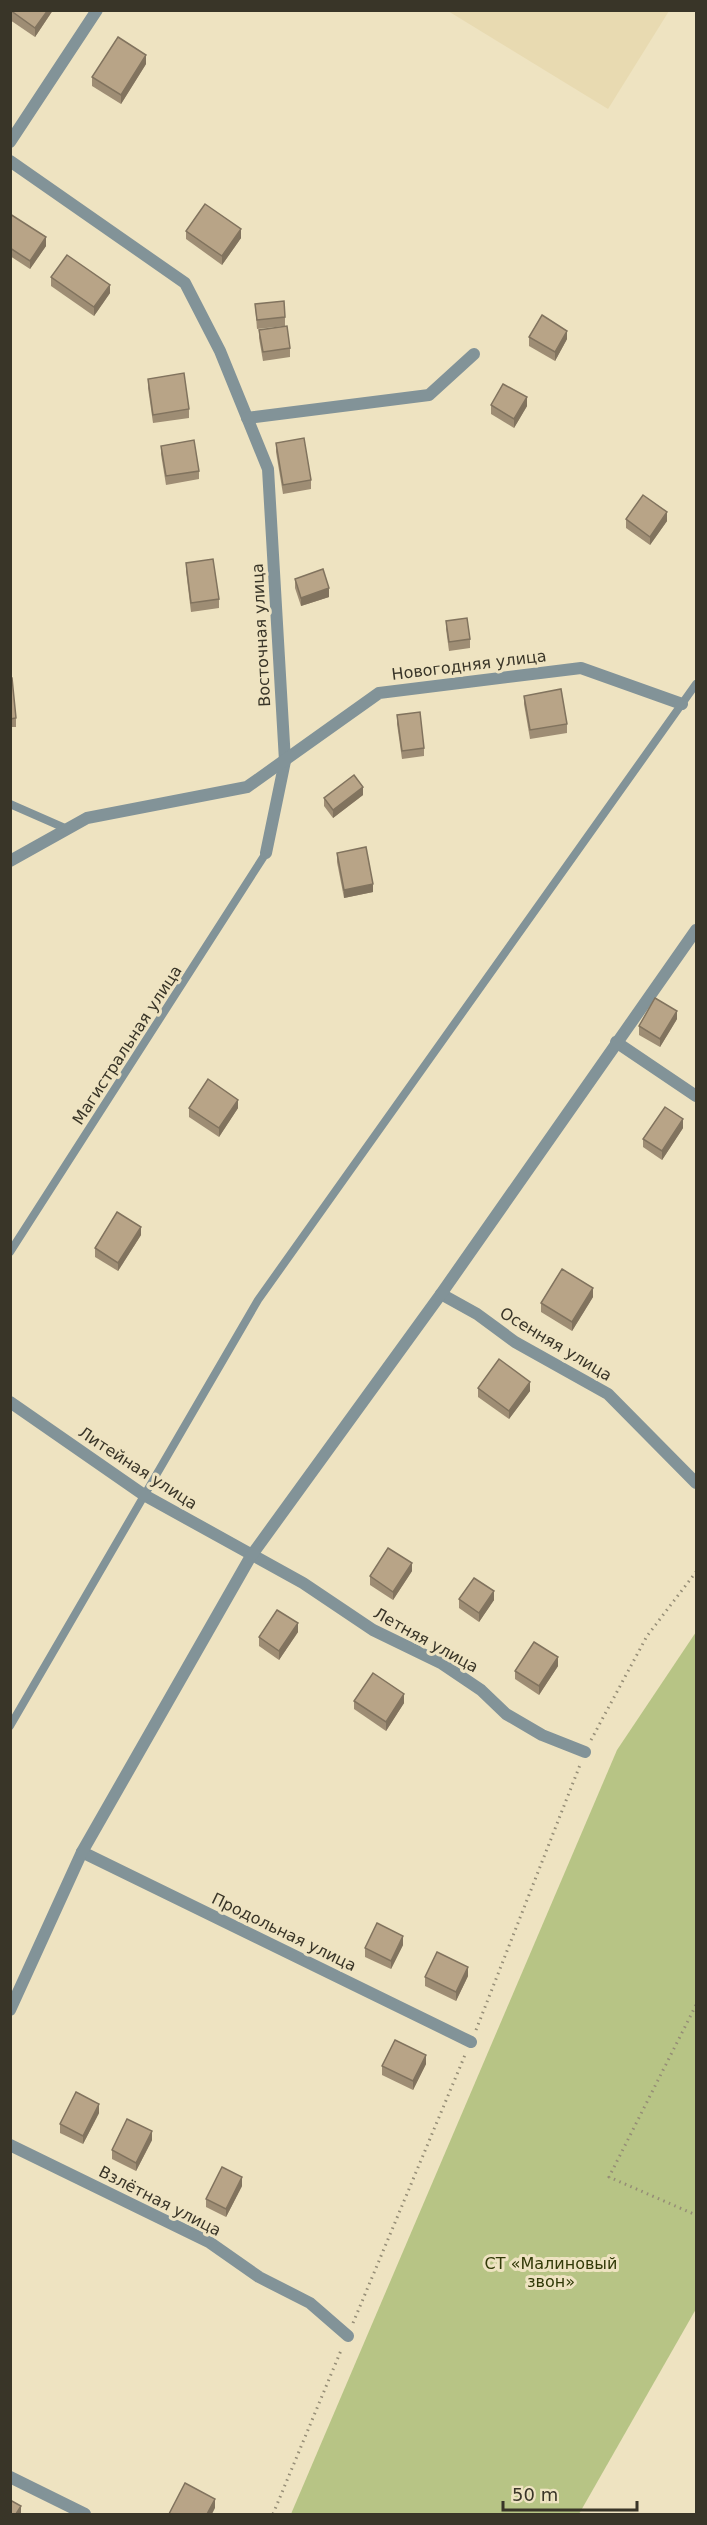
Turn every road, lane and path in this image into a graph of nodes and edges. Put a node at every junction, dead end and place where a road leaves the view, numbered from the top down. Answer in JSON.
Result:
{"nodes":[{"id":1,"x":97,"y":10,"type":"edge"},
{"id":2,"x":10,"y":142,"type":"edge"},
{"id":3,"x":12,"y":164,"type":"edge"},
{"id":4,"x":474,"y":354,"type":"dead end"},
{"id":5,"x":247,"y":418,"type":"junction"},
{"id":6,"x":696,"y":684,"type":"edge"},
{"id":7,"x":682,"y":704,"type":"junction"},
{"id":8,"x":285,"y":761,"type":"junction"},
{"id":9,"x":10,"y":804,"type":"edge"},
{"id":10,"x":67,"y":829,"type":"junction"},
{"id":11,"x":266,"y":853,"type":"joint"},
{"id":12,"x":10,"y":861,"type":"edge"},
{"id":13,"x":696,"y":930,"type":"edge"},
{"id":14,"x":616,"y":1042,"type":"junction"},
{"id":15,"x":696,"y":1096,"type":"edge"},
{"id":16,"x":10,"y":1252,"type":"edge"},
{"id":17,"x":441,"y":1294,"type":"junction"},
{"id":18,"x":10,"y":1402,"type":"edge"},
{"id":19,"x":696,"y":1483,"type":"edge"},
{"id":20,"x":144,"y":1495,"type":"junction"},
{"id":21,"x":250,"y":1556,"type":"junction"},
{"id":22,"x":10,"y":1726,"type":"edge"},
{"id":23,"x":585,"y":1752,"type":"dead end"},
{"id":24,"x":82,"y":1852,"type":"junction"},
{"id":25,"x":696,"y":2006,"type":"edge"},
{"id":26,"x":10,"y":2010,"type":"edge"},
{"id":27,"x":471,"y":2042,"type":"dead end"},
{"id":28,"x":10,"y":2145,"type":"edge"},
{"id":29,"x":696,"y":2215,"type":"edge"},
{"id":30,"x":348,"y":2336,"type":"dead end"},
{"id":31,"x":10,"y":2477,"type":"edge"},
{"id":32,"x":85,"y":2514,"type":"edge"}],
"edges":[{"from":1,"to":2,"type":"street"},
{"from":3,"to":5,"type":"street","name":"Восточная улица"},
{"from":4,"to":5,"type":"street"},
{"from":5,"to":8,"type":"street","name":"Восточная улица"},
{"from":6,"to":7,"type":"lane"},
{"from":7,"to":8,"type":"street","name":"Новогодняя улица"},
{"from":7,"to":20,"type":"lane"},
{"from":8,"to":10,"type":"street","name":"Новогодняя улица"},
{"from":8,"to":11,"type":"street","name":"Восточная улица"},
{"from":9,"to":10,"type":"lane"},
{"from":10,"to":12,"type":"street","name":"Новогодняя улица"},
{"from":11,"to":16,"type":"lane","name":"Магистральная улица"},
{"from":13,"to":14,"type":"street"},
{"from":14,"to":15,"type":"street"},
{"from":14,"to":17,"type":"street"},
{"from":17,"to":19,"type":"street","name":"Осенняя улица"},
{"from":17,"to":21,"type":"street"},
{"from":18,"to":20,"type":"street","name":"Литейная улица"},
{"from":20,"to":21,"type":"street","name":"Литейная улица"},
{"from":20,"to":22,"type":"lane"},
{"from":21,"to":23,"type":"street","name":"Летняя улица"},
{"from":21,"to":24,"type":"street"},
{"from":24,"to":26,"type":"street"},
{"from":24,"to":27,"type":"street","name":"Продольная улица"},
{"from":25,"to":29,"type":"path"},
{"from":28,"to":30,"type":"street","name":"Взлётная улица"},
{"from":31,"to":32,"type":"street"}]}
